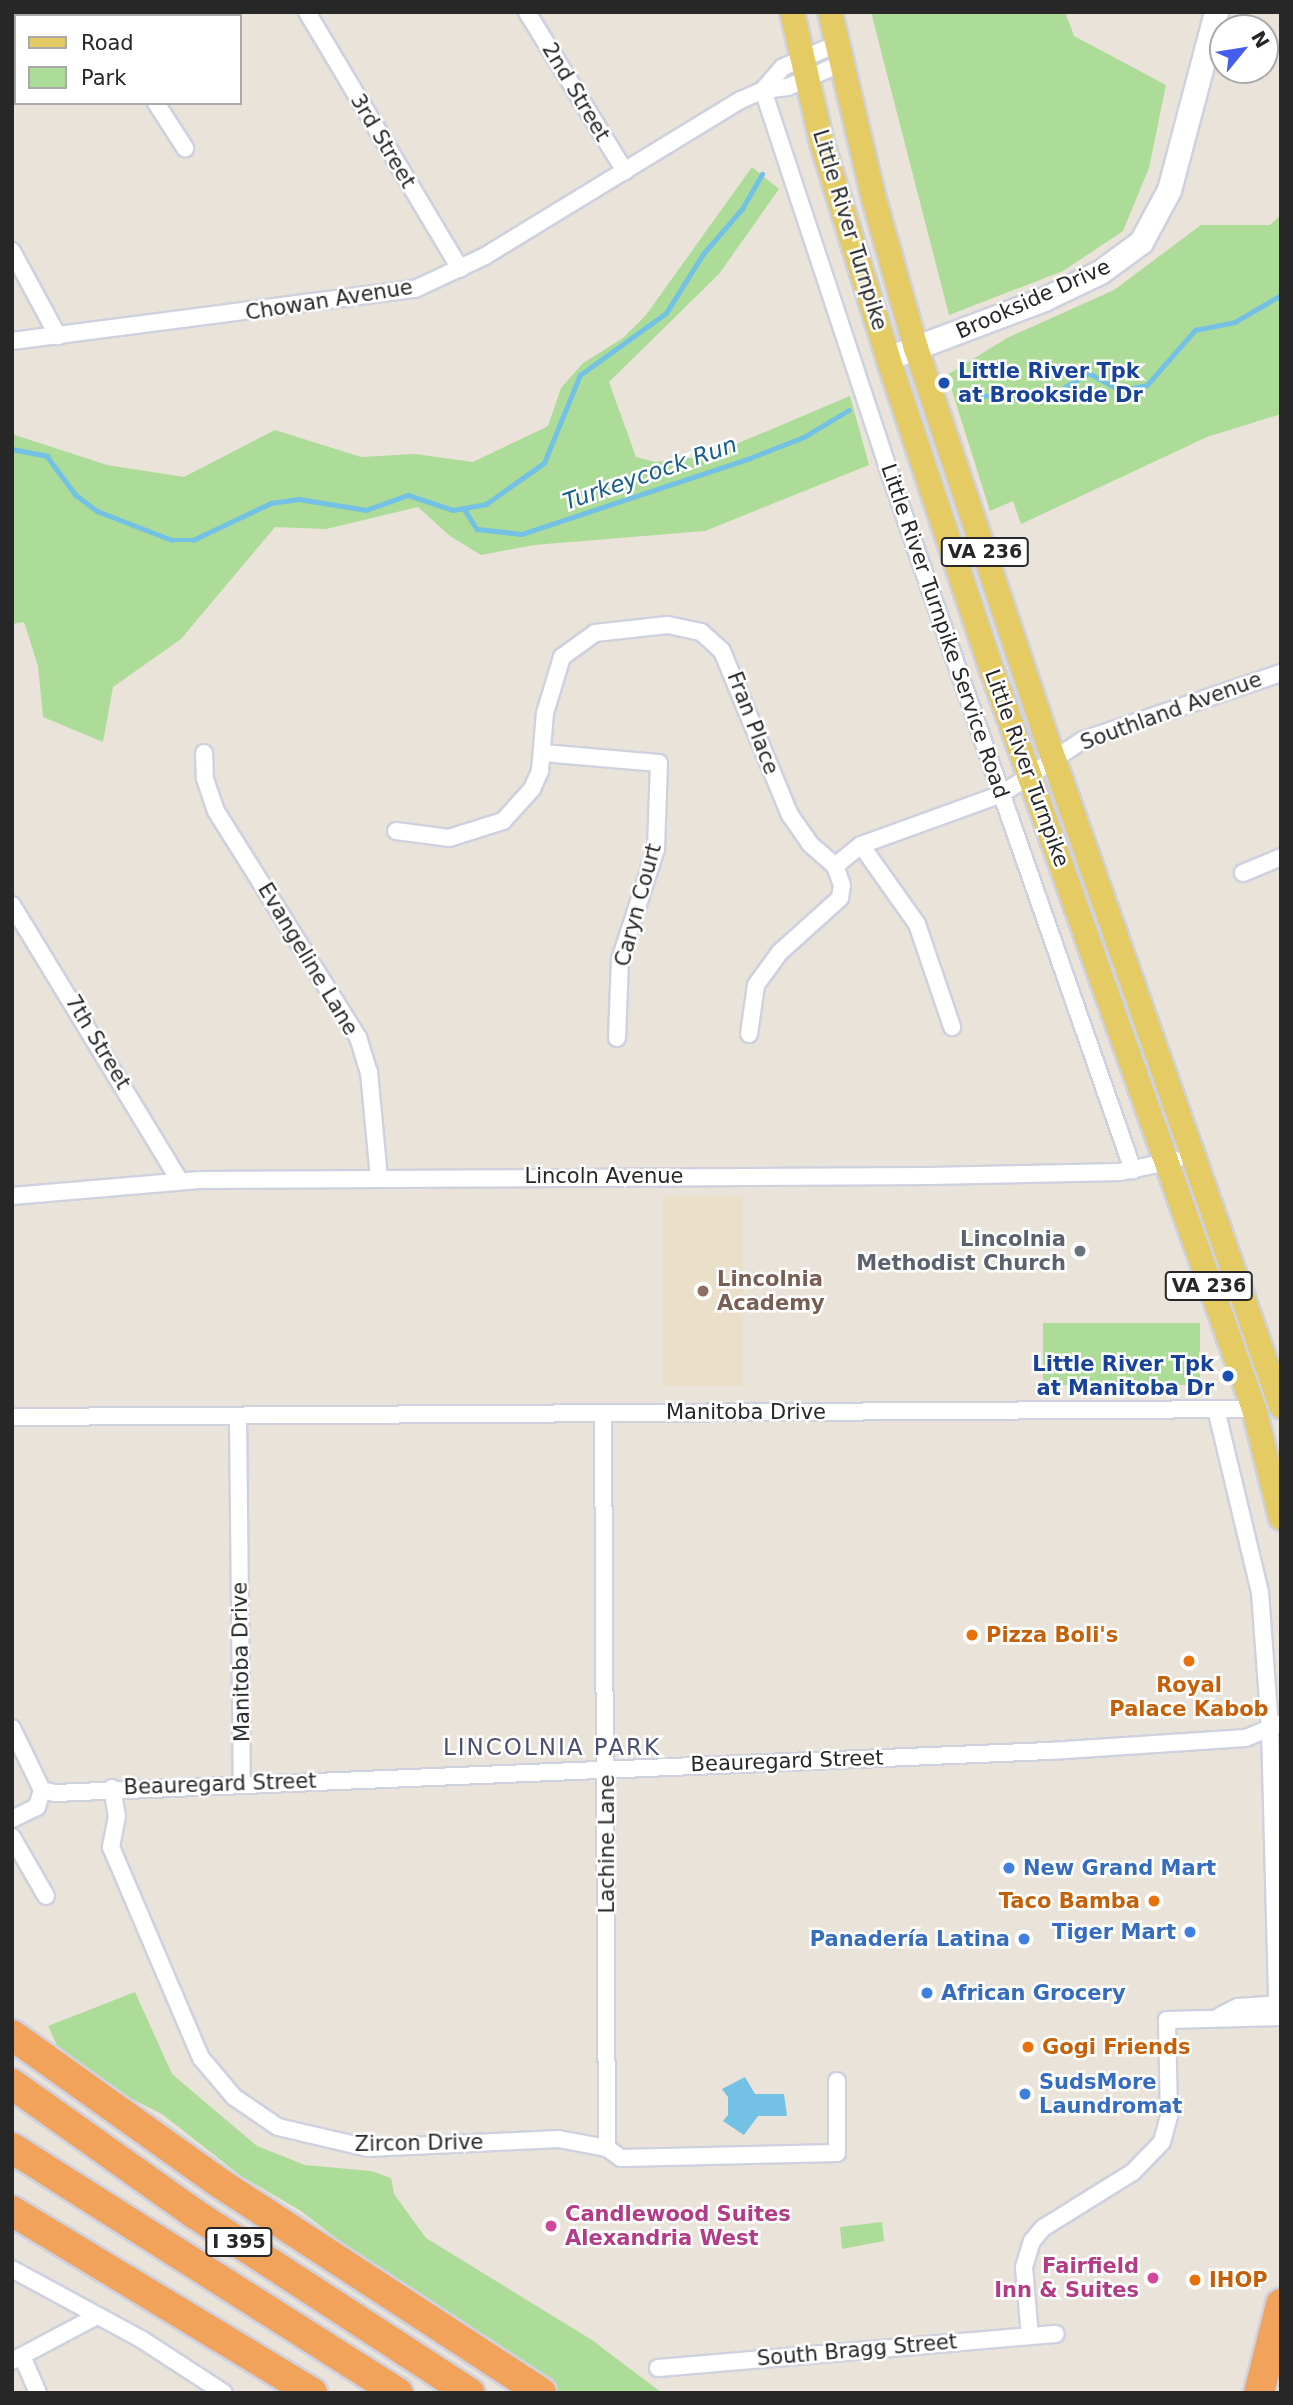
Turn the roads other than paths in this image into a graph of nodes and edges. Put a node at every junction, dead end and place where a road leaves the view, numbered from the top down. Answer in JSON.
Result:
{"nodes":[{"id":1,"x":307,"y":12,"type":"edge"},
{"id":2,"x":527,"y":12,"type":"edge"},
{"id":3,"x":792,"y":12,"type":"edge"},
{"id":4,"x":830,"y":12,"type":"edge"},
{"id":5,"x":1216,"y":12,"type":"edge"},
{"id":6,"x":840,"y":53,"type":"junction"},
{"id":7,"x":804,"y":68,"type":"junction"},
{"id":8,"x":763,"y":90,"type":"junction"},
{"id":9,"x":157,"y":105,"type":"edge"},
{"id":10,"x":185,"y":148,"type":"dead end"},
{"id":11,"x":625,"y":170,"type":"junction"},
{"id":12,"x":12,"y":251,"type":"edge"},
{"id":13,"x":460,"y":269,"type":"junction"},
{"id":14,"x":58,"y":336,"type":"junction"},
{"id":15,"x":12,"y":341,"type":"edge"},
{"id":16,"x":916,"y":348,"type":"junction"},
{"id":17,"x":888,"y":358,"type":"junction"},
{"id":18,"x":1281,"y":673,"type":"edge"},
{"id":19,"x":204,"y":753,"type":"dead end"},
{"id":20,"x":543,"y":753,"type":"junction"},
{"id":21,"x":1054,"y":757,"type":"junction"},
{"id":22,"x":1031,"y":777,"type":"junction"},
{"id":23,"x":1002,"y":794,"type":"junction"},
{"id":24,"x":396,"y":831,"type":"dead end"},
{"id":25,"x":861,"y":845,"type":"junction"},
{"id":26,"x":1281,"y":857,"type":"edge"},
{"id":27,"x":835,"y":866,"type":"junction"},
{"id":28,"x":1242,"y":873,"type":"dead end"},
{"id":29,"x":12,"y":905,"type":"edge"},
{"id":30,"x":952,"y":1027,"type":"dead end"},
{"id":31,"x":749,"y":1034,"type":"dead end"},
{"id":32,"x":617,"y":1038,"type":"dead end"},
{"id":33,"x":1195,"y":1154,"type":"junction"},
{"id":34,"x":1164,"y":1164,"type":"junction"},
{"id":35,"x":1133,"y":1170,"type":"junction"},
{"id":36,"x":379,"y":1177,"type":"junction"},
{"id":37,"x":180,"y":1181,"type":"junction"},
{"id":38,"x":12,"y":1196,"type":"edge"},
{"id":39,"x":1281,"y":1406,"type":"edge"},
{"id":40,"x":1216,"y":1409,"type":"junction"},
{"id":41,"x":1254,"y":1409,"type":"junction"},
{"id":42,"x":603,"y":1413,"type":"junction"},
{"id":43,"x":238,"y":1416,"type":"junction"},
{"id":44,"x":12,"y":1417,"type":"edge"},
{"id":45,"x":1281,"y":1518,"type":"edge"},
{"id":46,"x":1275,"y":1726,"type":"edge"},
{"id":47,"x":12,"y":1728,"type":"edge"},
{"id":48,"x":607,"y":1769,"type":"junction"},
{"id":49,"x":242,"y":1783,"type":"junction"},
{"id":50,"x":112,"y":1788,"type":"junction"},
{"id":51,"x":42,"y":1790,"type":"junction"},
{"id":52,"x":12,"y":1819,"type":"edge"},
{"id":53,"x":12,"y":1838,"type":"edge"},
{"id":54,"x":46,"y":1896,"type":"dead end"},
{"id":55,"x":1280,"y":2009,"type":"edge"},
{"id":56,"x":12,"y":2035,"type":"edge"},
{"id":57,"x":836,"y":2081,"type":"dead end"},
{"id":58,"x":12,"y":2084,"type":"edge"},
{"id":59,"x":12,"y":2127,"type":"edge"},
{"id":60,"x":12,"y":2148,"type":"edge"},
{"id":61,"x":607,"y":2148,"type":"junction"},
{"id":62,"x":108,"y":2209,"type":"junction"},
{"id":63,"x":12,"y":2211,"type":"edge"},
{"id":64,"x":12,"y":2269,"type":"edge"},
{"id":65,"x":1281,"y":2304,"type":"edge"},
{"id":66,"x":95,"y":2318,"type":"junction"},
{"id":67,"x":1056,"y":2334,"type":"dead end"},
{"id":68,"x":1030,"y":2336,"type":"junction"},
{"id":69,"x":1271,"y":2341,"type":"junction"},
{"id":70,"x":17,"y":2358,"type":"edge"},
{"id":71,"x":658,"y":2368,"type":"dead end"},
{"id":72,"x":38,"y":2393,"type":"edge"},
{"id":73,"x":224,"y":2393,"type":"edge"},
{"id":74,"x":313,"y":2393,"type":"edge"},
{"id":75,"x":398,"y":2393,"type":"edge"},
{"id":76,"x":470,"y":2393,"type":"edge"},
{"id":77,"x":541,"y":2393,"type":"edge"},
{"id":78,"x":1253,"y":2393,"type":"edge"},
{"id":79,"x":1259,"y":2393,"type":"edge"}],
"edges":[{"from":1,"to":13,"type":"street","name":"3rd Street"},
{"from":2,"to":11,"type":"street","name":"2nd Street"},
{"from":3,"to":7,"type":"main road","name":"Little River Turnpike","number":"VA 236"},
{"from":4,"to":6,"type":"main road","name":"Little River Turnpike","number":"VA 236"},
{"from":5,"to":16,"type":"street","name":"Brookside Drive"},
{"from":6,"to":7,"type":"street","name":"Chowan Avenue"},
{"from":6,"to":16,"type":"main road","name":"Little River Turnpike","number":"VA 236"},
{"from":7,"to":8,"type":"street","name":"Chowan Avenue"},
{"from":7,"to":17,"type":"main road","name":"Little River Turnpike","number":"VA 236"},
{"from":8,"to":11,"type":"street","name":"Chowan Avenue"},
{"from":8,"to":23,"type":"street","name":"Little River Turnpike Service Road"},
{"from":9,"to":10,"type":"street"},
{"from":11,"to":13,"type":"street","name":"Chowan Avenue"},
{"from":12,"to":14,"type":"street"},
{"from":13,"to":14,"type":"street","name":"Chowan Avenue"},
{"from":14,"to":15,"type":"street","name":"Chowan Avenue"},
{"from":16,"to":17,"type":"street","name":"Brookside Drive"},
{"from":16,"to":21,"type":"main road","name":"Little River Turnpike","number":"VA 236"},
{"from":17,"to":22,"type":"main road","name":"Little River Turnpike","number":"VA 236"},
{"from":18,"to":21,"type":"street","name":"Southland Avenue"},
{"from":19,"to":36,"type":"street","name":"Evangeline Lane"},
{"from":20,"to":24,"type":"street","name":"Fran Place"},
{"from":20,"to":27,"type":"street","name":"Fran Place"},
{"from":20,"to":32,"type":"street","name":"Caryn Court"},
{"from":21,"to":22,"type":"street","name":"Southland Avenue"},
{"from":21,"to":33,"type":"main road","name":"Little River Turnpike","number":"VA 236"},
{"from":22,"to":23,"type":"street","name":"Southland Avenue"},
{"from":22,"to":34,"type":"main road","name":"Little River Turnpike","number":"VA 236"},
{"from":23,"to":25,"type":"street","name":"Southland Avenue"},
{"from":23,"to":35,"type":"street","name":"Little River Turnpike Service Road"},
{"from":25,"to":27,"type":"street","name":"Southland Avenue"},
{"from":25,"to":30,"type":"street"},
{"from":26,"to":28,"type":"street"},
{"from":27,"to":31,"type":"street"},
{"from":29,"to":37,"type":"street","name":"7th Street"},
{"from":33,"to":34,"type":"street","name":"Lincoln Avenue"},
{"from":33,"to":39,"type":"main road","name":"Little River Turnpike","number":"VA 236"},
{"from":34,"to":35,"type":"street","name":"Lincoln Avenue"},
{"from":34,"to":41,"type":"main road","name":"Little River Turnpike","number":"VA 236"},
{"from":35,"to":36,"type":"street","name":"Lincoln Avenue"},
{"from":36,"to":37,"type":"street","name":"Lincoln Avenue"},
{"from":37,"to":38,"type":"street","name":"Lincoln Avenue"},
{"from":40,"to":41,"type":"street","name":"Manitoba Drive"},
{"from":40,"to":42,"type":"street","name":"Manitoba Drive"},
{"from":40,"to":46,"type":"street"},
{"from":41,"to":45,"type":"main road","name":"Little River Turnpike","number":"VA 236"},
{"from":42,"to":43,"type":"street","name":"Manitoba Drive"},
{"from":42,"to":48,"type":"street","name":"Lachine Lane"},
{"from":43,"to":44,"type":"street","name":"Manitoba Drive"},
{"from":43,"to":49,"type":"street","name":"Manitoba Drive"},
{"from":46,"to":48,"type":"street","name":"Beauregard Street"},
{"from":46,"to":55,"type":"street"},
{"from":47,"to":51,"type":"street"},
{"from":48,"to":49,"type":"street","name":"Beauregard Street"},
{"from":48,"to":61,"type":"street","name":"Lachine Lane"},
{"from":49,"to":50,"type":"street","name":"Beauregard Street"},
{"from":50,"to":51,"type":"street","name":"Beauregard Street"},
{"from":50,"to":61,"type":"street","name":"Zircon Drive"},
{"from":51,"to":52,"type":"street"},
{"from":53,"to":54,"type":"street"},
{"from":55,"to":68,"type":"street"},
{"from":56,"to":77,"type":"highway"},
{"from":57,"to":61,"type":"street","name":"Zircon Drive"},
{"from":58,"to":76,"type":"highway","number":"I 395"},
{"from":59,"to":62,"type":"highway"},
{"from":60,"to":62,"type":"highway"},
{"from":62,"to":75,"type":"highway"},
{"from":63,"to":74,"type":"highway"},
{"from":64,"to":66,"type":"street"},
{"from":65,"to":69,"type":"highway"},
{"from":66,"to":70,"type":"street"},
{"from":66,"to":73,"type":"street"},
{"from":67,"to":68,"type":"street","name":"South Bragg Street"},
{"from":68,"to":71,"type":"street","name":"South Bragg Street"},
{"from":69,"to":78,"type":"highway"},
{"from":69,"to":79,"type":"highway"},
{"from":70,"to":72,"type":"street"}]}
